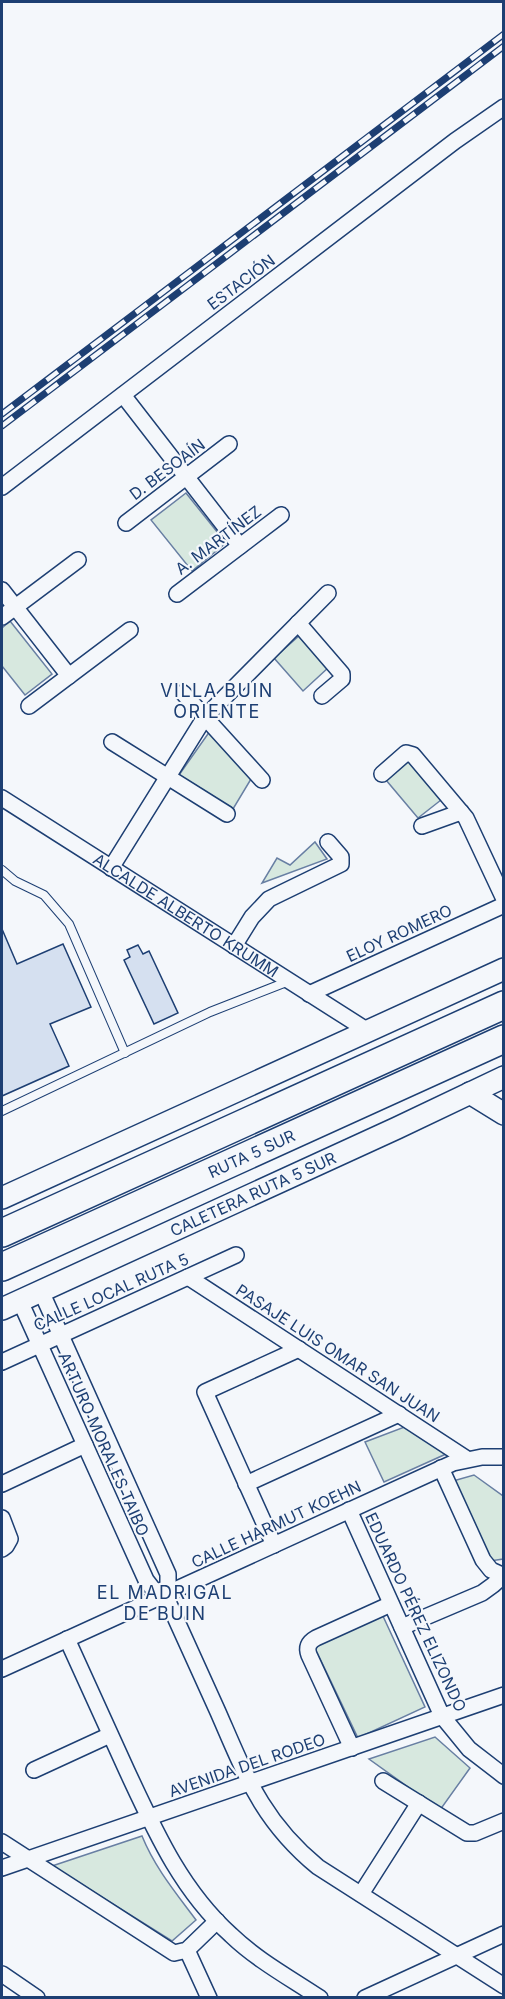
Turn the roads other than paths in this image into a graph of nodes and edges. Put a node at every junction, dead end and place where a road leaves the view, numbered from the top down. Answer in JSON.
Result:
{"nodes":[{"id":1,"x":504,"y":107,"type":"edge"},
{"id":2,"x":123,"y":395,"type":"junction"},
{"id":3,"x":229,"y":444,"type":"dead end"},
{"id":4,"x":186,"y":477,"type":"junction"},
{"id":5,"x":2,"y":487,"type":"edge"},
{"id":6,"x":281,"y":515,"type":"dead end"},
{"id":7,"x":126,"y":523,"type":"dead end"},
{"id":8,"x":240,"y":546,"type":"junction"},
{"id":9,"x":78,"y":560,"type":"dead end"},
{"id":10,"x":2,"y":590,"type":"edge"},
{"id":11,"x":328,"y":593,"type":"dead end"},
{"id":12,"x":177,"y":594,"type":"dead end"},
{"id":13,"x":15,"y":607,"type":"junction"},
{"id":14,"x":2,"y":617,"type":"edge"},
{"id":15,"x":298,"y":623,"type":"junction"},
{"id":16,"x":130,"y":630,"type":"dead end"},
{"id":17,"x":69,"y":676,"type":"junction"},
{"id":18,"x":183,"y":693,"type":"dead end"},
{"id":19,"x":322,"y":696,"type":"dead end"},
{"id":20,"x":29,"y":706,"type":"dead end"},
{"id":21,"x":205,"y":717,"type":"junction"},
{"id":22,"x":112,"y":742,"type":"dead end"},
{"id":23,"x":382,"y":774,"type":"dead end"},
{"id":24,"x":168,"y":777,"type":"junction"},
{"id":25,"x":262,"y":780,"type":"dead end"},
{"id":26,"x":2,"y":798,"type":"edge"},
{"id":27,"x":461,"y":812,"type":"junction"},
{"id":28,"x":227,"y":814,"type":"dead end"},
{"id":29,"x":422,"y":826,"type":"dead end"},
{"id":30,"x":328,"y":842,"type":"dead end"},
{"id":31,"x":111,"y":868,"type":"junction"},
{"id":32,"x":2,"y":870,"type":"edge"},
{"id":33,"x":504,"y":899,"type":"edge"},
{"id":34,"x":504,"y":905,"type":"edge"},
{"id":35,"x":234,"y":946,"type":"junction"},
{"id":36,"x":504,"y":969,"type":"edge"},
{"id":37,"x":289,"y":981,"type":"junction"},
{"id":38,"x":309,"y":994,"type":"junction"},
{"id":39,"x":504,"y":1005,"type":"edge"},
{"id":40,"x":368,"y":1032,"type":"junction"},
{"id":41,"x":504,"y":1039,"type":"edge"},
{"id":42,"x":125,"y":1053,"type":"junction"},
{"id":43,"x":504,"y":1077,"type":"edge"},
{"id":44,"x":470,"y":1093,"type":"junction"},
{"id":45,"x":2,"y":1111,"type":"edge"},
{"id":46,"x":504,"y":1114,"type":"edge"},
{"id":47,"x":2,"y":1198,"type":"edge"},
{"id":48,"x":2,"y":1233,"type":"edge"},
{"id":49,"x":236,"y":1256,"type":"dead end"},
{"id":50,"x":2,"y":1268,"type":"edge"},
{"id":51,"x":188,"y":1277,"type":"junction"},
{"id":52,"x":41,"y":1291,"type":"junction"},
{"id":53,"x":11,"y":1305,"type":"edge"},
{"id":54,"x":60,"y":1335,"type":"junction"},
{"id":55,"x":40,"y":1344,"type":"junction"},
{"id":56,"x":299,"y":1349,"type":"junction"},
{"id":57,"x":2,"y":1362,"type":"edge"},
{"id":58,"x":399,"y":1414,"type":"junction"},
{"id":59,"x":85,"y":1445,"type":"junction"},
{"id":60,"x":504,"y":1457,"type":"edge"},
{"id":61,"x":467,"y":1459,"type":"junction"},
{"id":62,"x":441,"y":1468,"type":"junction"},
{"id":63,"x":2,"y":1484,"type":"edge"},
{"id":64,"x":246,"y":1484,"type":"junction"},
{"id":65,"x":349,"y":1510,"type":"junction"},
{"id":66,"x":2,"y":1518,"type":"edge"},
{"id":67,"x":274,"y":1545,"type":"junction"},
{"id":68,"x":5,"y":1546,"type":"edge"},
{"id":69,"x":503,"y":1576,"type":"edge"},
{"id":70,"x":165,"y":1595,"type":"junction"},
{"id":71,"x":391,"y":1604,"type":"junction"},
{"id":72,"x":402,"y":1627,"type":"junction"},
{"id":73,"x":67,"y":1639,"type":"junction"},
{"id":74,"x":2,"y":1669,"type":"edge"},
{"id":75,"x":504,"y":1695,"type":"edge"},
{"id":76,"x":442,"y":1716,"type":"junction"},
{"id":77,"x":111,"y":1735,"type":"junction"},
{"id":78,"x":352,"y":1748,"type":"junction"},
{"id":79,"x":34,"y":1770,"type":"dead end"},
{"id":80,"x":504,"y":1776,"type":"edge"},
{"id":81,"x":383,"y":1781,"type":"dead end"},
{"id":82,"x":250,"y":1783,"type":"junction"},
{"id":83,"x":419,"y":1803,"type":"junction"},
{"id":84,"x":149,"y":1818,"type":"junction"},
{"id":85,"x":504,"y":1821,"type":"edge"},
{"id":86,"x":2,"y":1842,"type":"edge"},
{"id":87,"x":28,"y":1859,"type":"junction"},
{"id":88,"x":2,"y":1868,"type":"edge"},
{"id":89,"x":361,"y":1894,"type":"junction"},
{"id":90,"x":216,"y":1921,"type":"junction"},
{"id":91,"x":504,"y":1934,"type":"edge"},
{"id":92,"x":187,"y":1950,"type":"junction"},
{"id":93,"x":456,"y":1956,"type":"junction"},
{"id":94,"x":2,"y":1974,"type":"edge"},
{"id":95,"x":504,"y":1986,"type":"edge"},
{"id":96,"x":37,"y":1998,"type":"edge"},
{"id":97,"x":209,"y":1998,"type":"edge"},
{"id":98,"x":320,"y":1998,"type":"edge"},
{"id":99,"x":365,"y":1998,"type":"edge"}],
"edges":[{"from":1,"to":2,"type":"street","name":"ESTACIÓN"},
{"from":2,"to":4,"type":"street"},
{"from":2,"to":5,"type":"street","name":"ESTACIÓN"},
{"from":3,"to":4,"type":"street","name":"D. BESOAÍN"},
{"from":4,"to":7,"type":"street","name":"D. BESOAÍN"},
{"from":4,"to":8,"type":"street"},
{"from":6,"to":8,"type":"street","name":"A. MARTÍNEZ"},
{"from":8,"to":12,"type":"street","name":"A. MARTÍNEZ"},
{"from":9,"to":13,"type":"street"},
{"from":10,"to":13,"type":"street"},
{"from":11,"to":15,"type":"street"},
{"from":13,"to":14,"type":"street"},
{"from":13,"to":17,"type":"street"},
{"from":15,"to":19,"type":"street"},
{"from":15,"to":21,"type":"street"},
{"from":16,"to":17,"type":"street"},
{"from":17,"to":20,"type":"street"},
{"from":18,"to":21,"type":"street"},
{"from":21,"to":24,"type":"street"},
{"from":21,"to":25,"type":"street"},
{"from":22,"to":24,"type":"street"},
{"from":23,"to":27,"type":"street"},
{"from":24,"to":28,"type":"street"},
{"from":24,"to":31,"type":"street"},
{"from":26,"to":31,"type":"street","name":"ALCALDE ALBERTO KRUMM"},
{"from":27,"to":29,"type":"street"},
{"from":27,"to":33,"type":"street"},
{"from":30,"to":35,"type":"street"},
{"from":31,"to":35,"type":"street","name":"ALCALDE ALBERTO KRUMM"},
{"from":32,"to":42,"type":"lane"},
{"from":34,"to":38,"type":"street","name":"ELOY ROMERO"},
{"from":35,"to":37,"type":"street","name":"ALCALDE ALBERTO KRUMM"},
{"from":36,"to":40,"type":"main road"},
{"from":37,"to":38,"type":"street","name":"ALCALDE ALBERTO KRUMM"},
{"from":37,"to":42,"type":"lane"},
{"from":38,"to":40,"type":"street","name":"ALCALDE ALBERTO KRUMM"},
{"from":39,"to":48,"type":"highway","name":"RUTA 5 SUR"},
{"from":40,"to":47,"type":"main road"},
{"from":41,"to":50,"type":"highway","name":"RUTA 5 SUR"},
{"from":42,"to":45,"type":"lane"},
{"from":43,"to":44,"type":"main road","name":"CALETERA RUTA 5 SUR"},
{"from":44,"to":46,"type":"main road"},
{"from":44,"to":52,"type":"main road","name":"CALETERA RUTA 5 SUR"},
{"from":49,"to":51,"type":"street","name":"CALLE LOCAL RUTA 5"},
{"from":51,"to":54,"type":"street","name":"CALLE LOCAL RUTA 5"},
{"from":51,"to":56,"type":"street","name":"PASAJE LUIS OMAR SAN JUAN"},
{"from":52,"to":53,"type":"main road","name":"CALETERA RUTA 5 SUR"},
{"from":52,"to":54,"type":"street","name":"ARTURO MORALES TAIBO"},
{"from":53,"to":55,"type":"street","name":"ARTURO MORALES TAIBO"},
{"from":54,"to":55,"type":"street","name":"CALLE LOCAL RUTA 5"},
{"from":54,"to":70,"type":"street","name":"ARTURO MORALES TAIBO"},
{"from":55,"to":57,"type":"street","name":"CALLE LOCAL RUTA 5"},
{"from":55,"to":59,"type":"street","name":"ARTURO MORALES TAIBO"},
{"from":56,"to":58,"type":"street","name":"PASAJE LUIS OMAR SAN JUAN"},
{"from":56,"to":64,"type":"street"},
{"from":58,"to":61,"type":"street","name":"PASAJE LUIS OMAR SAN JUAN"},
{"from":58,"to":64,"type":"street"},
{"from":59,"to":63,"type":"street"},
{"from":59,"to":70,"type":"street","name":"ARTURO MORALES TAIBO"},
{"from":60,"to":61,"type":"street","name":"CALLE HARMUT KOEHN"},
{"from":61,"to":62,"type":"street","name":"CALLE HARMUT KOEHN"},
{"from":62,"to":65,"type":"street","name":"CALLE HARMUT KOEHN"},
{"from":62,"to":69,"type":"street"},
{"from":64,"to":67,"type":"street"},
{"from":65,"to":67,"type":"street","name":"CALLE HARMUT KOEHN"},
{"from":65,"to":71,"type":"street","name":"EDUARDO PÉREZ ELIZONDO"},
{"from":66,"to":68,"type":"street"},
{"from":67,"to":70,"type":"street","name":"CALLE HARMUT KOEHN"},
{"from":69,"to":72,"type":"street"},
{"from":70,"to":73,"type":"street","name":"CALLE HARMUT KOEHN"},
{"from":70,"to":82,"type":"street","name":"ARTURO MORALES TAIBO"},
{"from":71,"to":72,"type":"street","name":"EDUARDO PÉREZ ELIZONDO"},
{"from":71,"to":78,"type":"street"},
{"from":72,"to":76,"type":"street","name":"EDUARDO PÉREZ ELIZONDO"},
{"from":73,"to":74,"type":"street","name":"CALLE HARMUT KOEHN"},
{"from":73,"to":77,"type":"street"},
{"from":75,"to":76,"type":"street","name":"AVENIDA DEL RODEO"},
{"from":76,"to":78,"type":"street","name":"AVENIDA DEL RODEO"},
{"from":76,"to":80,"type":"street","name":"EDUARDO PÉREZ ELIZONDO"},
{"from":77,"to":79,"type":"street"},
{"from":77,"to":84,"type":"street"},
{"from":78,"to":82,"type":"street","name":"AVENIDA DEL RODEO"},
{"from":81,"to":83,"type":"street"},
{"from":82,"to":84,"type":"street","name":"AVENIDA DEL RODEO"},
{"from":82,"to":89,"type":"street","name":"ARTURO MORALES TAIBO"},
{"from":83,"to":85,"type":"street"},
{"from":83,"to":89,"type":"street"},
{"from":84,"to":87,"type":"street","name":"AVENIDA DEL RODEO"},
{"from":84,"to":90,"type":"street"},
{"from":86,"to":87,"type":"street"},
{"from":87,"to":88,"type":"street","name":"AVENIDA DEL RODEO"},
{"from":87,"to":92,"type":"street"},
{"from":89,"to":93,"type":"street","name":"ARTURO MORALES TAIBO"},
{"from":90,"to":92,"type":"street"},
{"from":90,"to":98,"type":"street"},
{"from":91,"to":93,"type":"street"},
{"from":92,"to":97,"type":"street"},
{"from":93,"to":95,"type":"street","name":"ARTURO MORALES TAIBO"},
{"from":93,"to":99,"type":"street"},
{"from":94,"to":96,"type":"street"}]}
